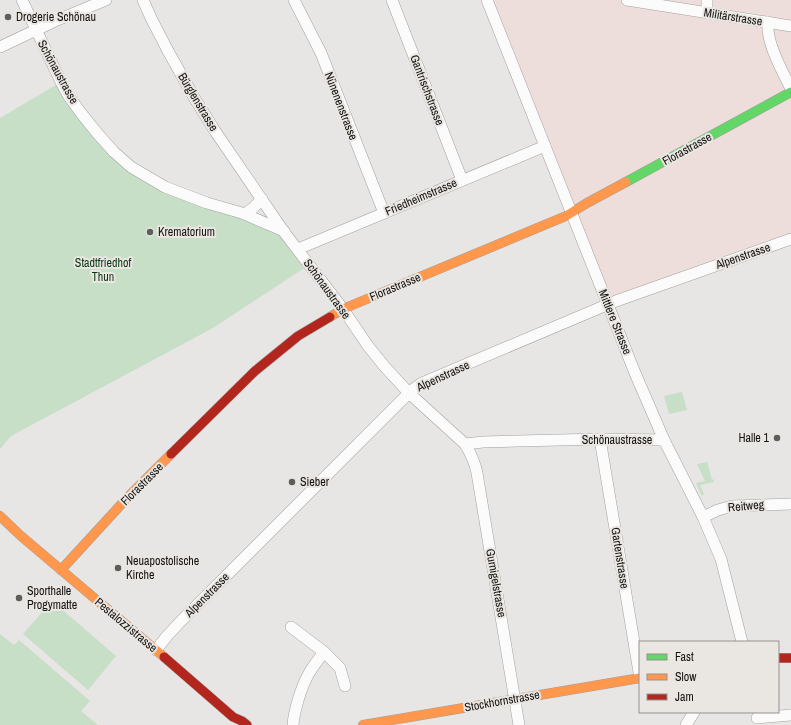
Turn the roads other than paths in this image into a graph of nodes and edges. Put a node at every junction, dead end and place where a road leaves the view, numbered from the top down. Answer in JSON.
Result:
{"nodes":[{"id":1,"x":22,"y":0,"type":"edge"},
{"id":2,"x":106,"y":0,"type":"edge"},
{"id":3,"x":143,"y":0,"type":"edge"},
{"id":4,"x":294,"y":0,"type":"edge"},
{"id":5,"x":392,"y":0,"type":"edge"},
{"id":6,"x":487,"y":0,"type":"edge"},
{"id":7,"x":627,"y":0,"type":"edge"},
{"id":8,"x":707,"y":0,"type":"edge"},
{"id":9,"x":707,"y":12,"type":"junction"},
{"id":10,"x":768,"y":22,"type":"junction"},
{"id":11,"x":791,"y":26,"type":"edge"},
{"id":12,"x":35,"y":30,"type":"junction"},
{"id":13,"x":0,"y":47,"type":"edge"},
{"id":14,"x":791,"y":89,"type":"edge"},
{"id":15,"x":791,"y":92,"type":"edge"},
{"id":16,"x":545,"y":146,"type":"junction"},
{"id":17,"x":462,"y":180,"type":"junction"},
{"id":18,"x":262,"y":199,"type":"junction"},
{"id":19,"x":571,"y":213,"type":"junction"},
{"id":20,"x":245,"y":214,"type":"junction"},
{"id":21,"x":384,"y":214,"type":"junction"},
{"id":22,"x":284,"y":232,"type":"junction"},
{"id":23,"x":791,"y":239,"type":"edge"},
{"id":24,"x":298,"y":249,"type":"junction"},
{"id":25,"x":608,"y":305,"type":"junction"},
{"id":26,"x":343,"y":309,"type":"junction"},
{"id":27,"x":409,"y":393,"type":"junction"},
{"id":28,"x":600,"y":439,"type":"junction"},
{"id":29,"x":664,"y":440,"type":"junction"},
{"id":30,"x":465,"y":444,"type":"junction"},
{"id":31,"x":791,"y":504,"type":"edge"},
{"id":32,"x":0,"y":516,"type":"edge"},
{"id":33,"x":703,"y":517,"type":"junction"},
{"id":34,"x":61,"y":570,"type":"junction"},
{"id":35,"x":291,"y":627,"type":"dead end"},
{"id":36,"x":742,"y":641,"type":"edge"},
{"id":37,"x":156,"y":650,"type":"junction"},
{"id":38,"x":324,"y":652,"type":"junction"},
{"id":39,"x":779,"y":658,"type":"edge"},
{"id":40,"x":791,"y":658,"type":"edge"},
{"id":41,"x":639,"y":672,"type":"edge"},
{"id":42,"x":639,"y":678,"type":"edge"},
{"id":43,"x":346,"y":686,"type":"dead end"},
{"id":44,"x":514,"y":699,"type":"junction"},
{"id":45,"x":693,"y":713,"type":"edge"},
{"id":46,"x":791,"y":715,"type":"edge"},
{"id":47,"x":757,"y":718,"type":"edge"},
{"id":48,"x":235,"y":721,"type":"edge"},
{"id":49,"x":247,"y":725,"type":"edge"},
{"id":50,"x":293,"y":725,"type":"edge"},
{"id":51,"x":363,"y":725,"type":"edge"},
{"id":52,"x":519,"y":725,"type":"edge"},
{"id":53,"x":686,"y":725,"type":"edge"}],
"edges":[{"from":1,"to":12,"type":"street"},
{"from":2,"to":12,"type":"street"},
{"from":3,"to":18,"type":"street","name":"Bürglenstrasse"},
{"from":4,"to":21,"type":"street","name":"Nünenenstrasse"},
{"from":5,"to":17,"type":"street","name":"Gantrischstrasse"},
{"from":6,"to":16,"type":"street","name":"Mittlere Strasse"},
{"from":7,"to":9,"type":"street","name":"Militärstrasse"},
{"from":8,"to":9,"type":"street"},
{"from":9,"to":10,"type":"street","name":"Militärstrasse"},
{"from":10,"to":11,"type":"street","name":"Militärstrasse"},
{"from":10,"to":14,"type":"street"},
{"from":12,"to":13,"type":"street"},
{"from":12,"to":20,"type":"street","name":"Schönaustrasse"},
{"from":15,"to":19,"type":"street","name":"Florastrasse"},
{"from":16,"to":17,"type":"street","name":"Friedheimstrasse"},
{"from":16,"to":19,"type":"street","name":"Mittlere Strasse"},
{"from":17,"to":21,"type":"street","name":"Friedheimstrasse"},
{"from":18,"to":20,"type":"street"},
{"from":18,"to":22,"type":"street","name":"Bürglenstrasse"},
{"from":19,"to":25,"type":"street","name":"Mittlere Strasse"},
{"from":19,"to":26,"type":"street","name":"Florastrasse"},
{"from":20,"to":22,"type":"street","name":"Schönaustrasse"},
{"from":21,"to":24,"type":"street","name":"Friedheimstrasse"},
{"from":22,"to":24,"type":"street","name":"Schönaustrasse"},
{"from":23,"to":25,"type":"street","name":"Alpenstrasse"},
{"from":24,"to":26,"type":"street","name":"Schönaustrasse"},
{"from":25,"to":27,"type":"street","name":"Alpenstrasse"},
{"from":25,"to":29,"type":"street","name":"Mittlere Strasse"},
{"from":26,"to":27,"type":"street","name":"Schönaustrasse"},
{"from":26,"to":34,"type":"street","name":"Florastrasse"},
{"from":27,"to":30,"type":"street","name":"Schönaustrasse"},
{"from":27,"to":37,"type":"street","name":"Alpenstrasse"},
{"from":28,"to":29,"type":"street","name":"Schönaustrasse"},
{"from":28,"to":30,"type":"street","name":"Schönaustrasse"},
{"from":28,"to":41,"type":"street","name":"Gartenstrasse"},
{"from":29,"to":33,"type":"street","name":"Mittlere Strasse"},
{"from":30,"to":44,"type":"street","name":"Gurnigelstrasse"},
{"from":31,"to":33,"type":"street","name":"Reitweg"},
{"from":32,"to":34,"type":"street","name":"Pestalozzistrasse"},
{"from":33,"to":36,"type":"street","name":"Mittlere Strasse"},
{"from":34,"to":37,"type":"street","name":"Pestalozzistrasse"},
{"from":35,"to":38,"type":"street"},
{"from":37,"to":48,"type":"street","name":"Pestalozzistrasse"},
{"from":38,"to":43,"type":"street"},
{"from":38,"to":50,"type":"street"},
{"from":39,"to":40,"type":"street"},
{"from":42,"to":44,"type":"street","name":"Stockhornstrasse"},
{"from":44,"to":51,"type":"street","name":"Stockhornstrasse"},
{"from":44,"to":52,"type":"street","name":"Gurnigelstrasse"},
{"from":45,"to":53,"type":"street"},
{"from":46,"to":47,"type":"street"},
{"from":48,"to":49,"type":"street","name":"Pestalozzistrasse"}]}
